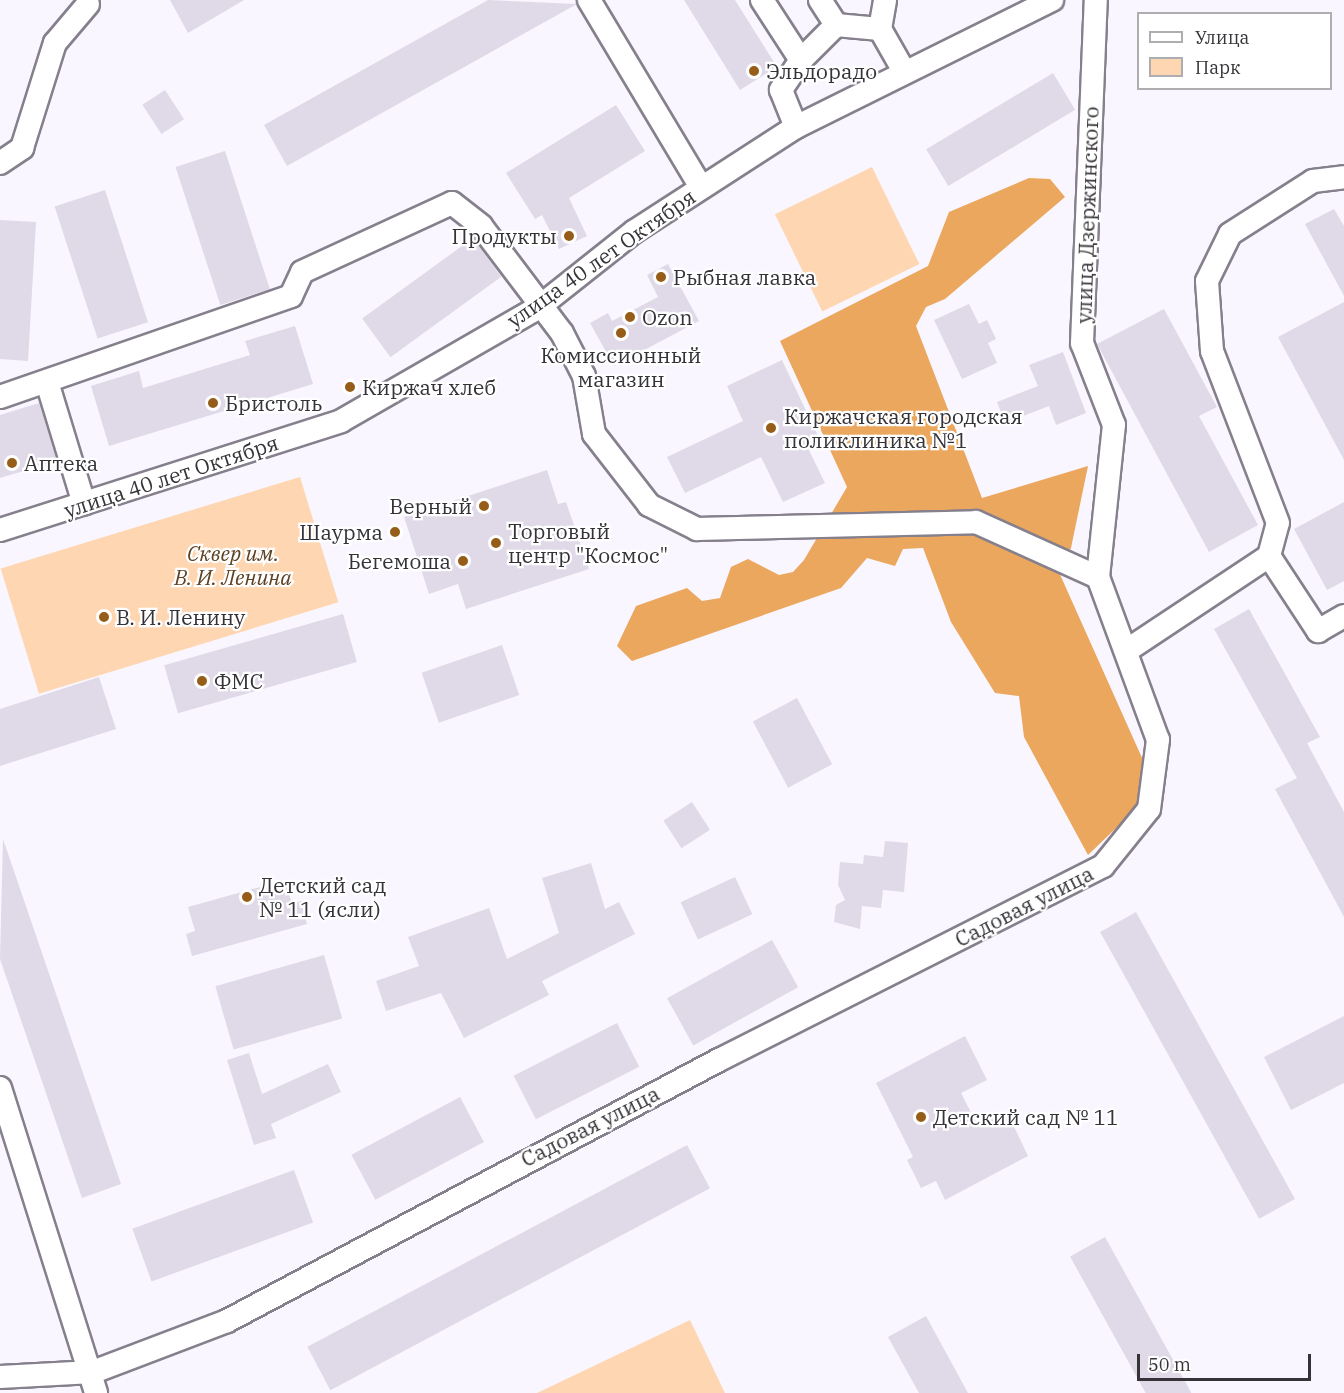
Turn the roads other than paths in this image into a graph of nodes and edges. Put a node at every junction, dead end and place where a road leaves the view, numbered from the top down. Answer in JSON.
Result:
{"nodes":[{"id":1,"x":589,"y":0,"type":"edge"},
{"id":2,"x":762,"y":0,"type":"edge"},
{"id":3,"x":820,"y":0,"type":"edge"},
{"id":4,"x":885,"y":0,"type":"edge"},
{"id":5,"x":1052,"y":0,"type":"edge"},
{"id":6,"x":1096,"y":0,"type":"edge"},
{"id":7,"x":88,"y":4,"type":"dead end"},
{"id":8,"x":836,"y":26,"type":"junction"},
{"id":9,"x":880,"y":29,"type":"junction"},
{"id":10,"x":801,"y":60,"type":"junction"},
{"id":11,"x":904,"y":72,"type":"junction"},
{"id":12,"x":796,"y":127,"type":"junction"},
{"id":13,"x":0,"y":163,"type":"edge"},
{"id":14,"x":1344,"y":177,"type":"edge"},
{"id":15,"x":701,"y":187,"type":"junction"},
{"id":16,"x":539,"y":307,"type":"junction"},
{"id":17,"x":47,"y":382,"type":"junction"},
{"id":18,"x":0,"y":397,"type":"edge"},
{"id":19,"x":84,"y":504,"type":"junction"},
{"id":20,"x":0,"y":530,"type":"edge"},
{"id":21,"x":1269,"y":556,"type":"junction"},
{"id":22,"x":1098,"y":577,"type":"junction"},
{"id":23,"x":1344,"y":616,"type":"edge"},
{"id":24,"x":1126,"y":651,"type":"junction"},
{"id":25,"x":1149,"y":809,"type":"joint"},
{"id":26,"x":0,"y":1088,"type":"edge"},
{"id":27,"x":0,"y":1377,"type":"edge"},
{"id":28,"x":94,"y":1383,"type":"edge"}],
"edges":[{"from":1,"to":15,"type":"street"},
{"from":2,"to":10,"type":"street"},
{"from":3,"to":8,"type":"street"},
{"from":4,"to":9,"type":"street"},
{"from":5,"to":11,"type":"street","name":"улица 40 лет Октября"},
{"from":6,"to":22,"type":"street","name":"улица Дзержинского"},
{"from":7,"to":13,"type":"street"},
{"from":8,"to":9,"type":"street"},
{"from":8,"to":10,"type":"street"},
{"from":9,"to":11,"type":"street"},
{"from":10,"to":12,"type":"street"},
{"from":11,"to":12,"type":"street","name":"улица 40 лет Октября"},
{"from":12,"to":15,"type":"street","name":"улица 40 лет Октября"},
{"from":14,"to":21,"type":"street"},
{"from":15,"to":16,"type":"street","name":"улица 40 лет Октября"},
{"from":16,"to":17,"type":"street"},
{"from":16,"to":19,"type":"street","name":"улица 40 лет Октября"},
{"from":16,"to":22,"type":"street"},
{"from":17,"to":18,"type":"street"},
{"from":17,"to":19,"type":"street"},
{"from":19,"to":20,"type":"street","name":"улица 40 лет Октября"},
{"from":21,"to":23,"type":"street"},
{"from":21,"to":24,"type":"street"},
{"from":22,"to":24,"type":"street","name":"улица Дзержинского"},
{"from":24,"to":25,"type":"street","name":"улица Дзержинского"},
{"from":25,"to":28,"type":"street","name":"Садовая улица"},
{"from":26,"to":28,"type":"street"},
{"from":27,"to":28,"type":"street","name":"Садовая улица"}]}
